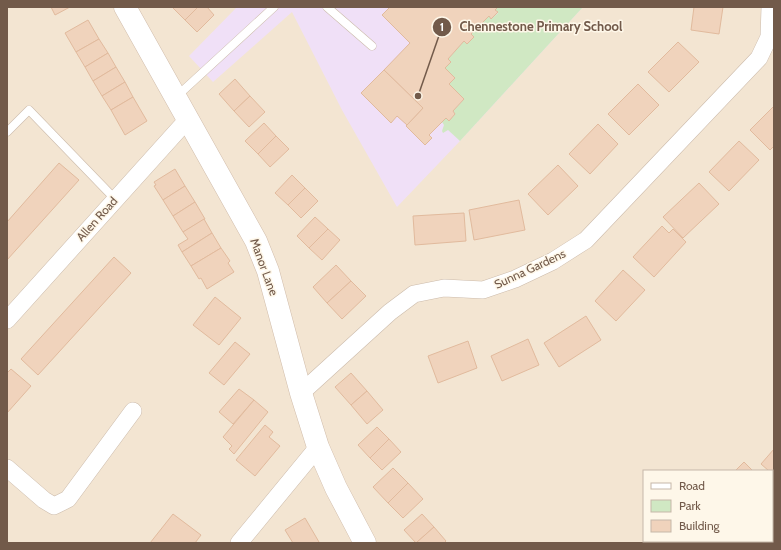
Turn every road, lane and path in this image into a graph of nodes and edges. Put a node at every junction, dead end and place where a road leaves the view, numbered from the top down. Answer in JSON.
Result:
{"nodes":[{"id":1,"x":125,"y":7,"type":"edge"},
{"id":2,"x":274,"y":7,"type":"edge"},
{"id":3,"x":326,"y":7,"type":"edge"},
{"id":4,"x":770,"y":7,"type":"edge"},
{"id":5,"x":372,"y":46,"type":"dead end"},
{"id":6,"x":176,"y":97,"type":"junction"},
{"id":7,"x":188,"y":119,"type":"junction"},
{"id":8,"x":7,"y":132,"type":"edge"},
{"id":9,"x":115,"y":199,"type":"junction"},
{"id":10,"x":7,"y":320,"type":"edge"},
{"id":11,"x":300,"y":393,"type":"junction"},
{"id":12,"x":133,"y":411,"type":"dead end"},
{"id":13,"x":318,"y":447,"type":"junction"},
{"id":14,"x":7,"y":468,"type":"edge"},
{"id":15,"x":239,"y":543,"type":"edge"},
{"id":16,"x":365,"y":543,"type":"edge"}],
"edges":[{"from":1,"to":6,"type":"street","name":"Manor Lane"},
{"from":2,"to":6,"type":"lane"},
{"from":3,"to":5,"type":"lane"},
{"from":4,"to":11,"type":"street","name":"Sunna Gardens"},
{"from":6,"to":7,"type":"street","name":"Manor Lane"},
{"from":7,"to":9,"type":"street","name":"Allen Road"},
{"from":7,"to":11,"type":"street","name":"Manor Lane"},
{"from":8,"to":9,"type":"lane"},
{"from":9,"to":10,"type":"street","name":"Allen Road"},
{"from":11,"to":13,"type":"street","name":"Manor Lane"},
{"from":12,"to":14,"type":"street"},
{"from":13,"to":15,"type":"street"},
{"from":13,"to":16,"type":"street","name":"Manor Lane"}]}
